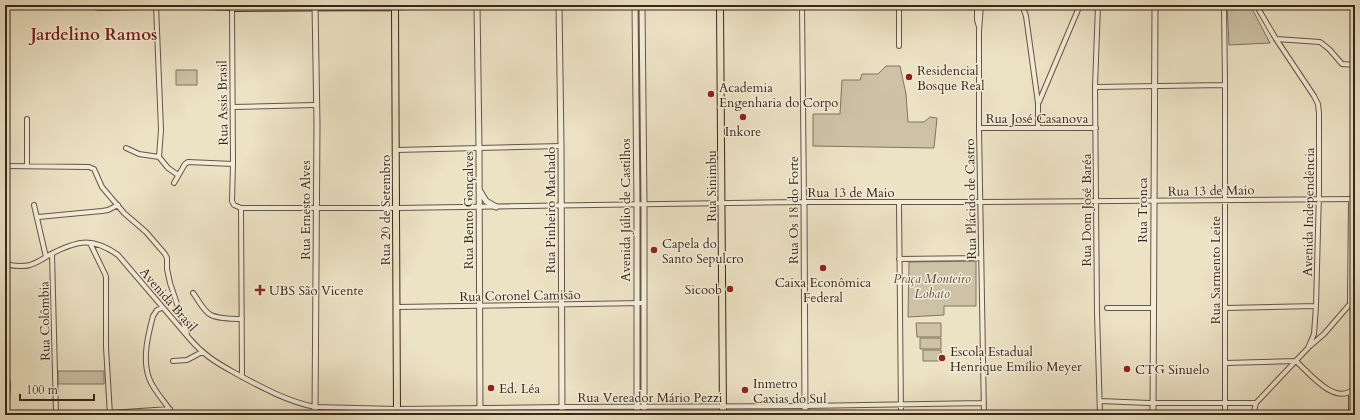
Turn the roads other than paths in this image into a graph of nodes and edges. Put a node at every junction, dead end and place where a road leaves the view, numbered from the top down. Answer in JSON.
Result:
{"nodes":[{"id":1,"x":80,"y":5,"type":"edge"},
{"id":2,"x":168,"y":5,"type":"edge"},
{"id":3,"x":454,"y":5,"type":"edge"},
{"id":4,"x":477,"y":5,"type":"edge"},
{"id":5,"x":558,"y":5,"type":"edge"},
{"id":6,"x":635,"y":5,"type":"edge"},
{"id":7,"x":638,"y":5,"type":"edge"},
{"id":8,"x":642,"y":5,"type":"edge"},
{"id":9,"x":720,"y":5,"type":"edge"},
{"id":10,"x":802,"y":5,"type":"edge"},
{"id":11,"x":899,"y":5,"type":"edge"},
{"id":12,"x":977,"y":5,"type":"edge"},
{"id":13,"x":981,"y":5,"type":"edge"},
{"id":14,"x":1022,"y":5,"type":"edge"},
{"id":15,"x":1080,"y":5,"type":"edge"},
{"id":16,"x":1098,"y":5,"type":"edge"},
{"id":17,"x":1155,"y":5,"type":"edge"},
{"id":18,"x":1224,"y":5,"type":"edge"},
{"id":19,"x":1256,"y":5,"type":"edge"},
{"id":20,"x":156,"y":6,"type":"edge"},
{"id":21,"x":315,"y":6,"type":"edge"},
{"id":22,"x":395,"y":6,"type":"edge"},
{"id":23,"x":232,"y":7,"type":"edge"},
{"id":24,"x":980,"y":31,"type":"junction"},
{"id":25,"x":1276,"y":38,"type":"junction"},
{"id":26,"x":899,"y":46,"type":"dead end"},
{"id":27,"x":1355,"y":65,"type":"edge"},
{"id":28,"x":1225,"y":85,"type":"junction"},
{"id":29,"x":1153,"y":86,"type":"junction"},
{"id":30,"x":1095,"y":87,"type":"junction"},
{"id":31,"x":1038,"y":103,"type":"junction"},
{"id":32,"x":316,"y":105,"type":"junction"},
{"id":33,"x":233,"y":107,"type":"junction"},
{"id":34,"x":27,"y":119,"type":"dead end"},
{"id":35,"x":979,"y":128,"type":"junction"},
{"id":36,"x":1038,"y":128,"type":"junction"},
{"id":37,"x":1096,"y":128,"type":"junction"},
{"id":38,"x":561,"y":146,"type":"junction"},
{"id":39,"x":126,"y":148,"type":"dead end"},
{"id":40,"x":479,"y":148,"type":"junction"},
{"id":41,"x":396,"y":150,"type":"junction"},
{"id":42,"x":159,"y":157,"type":"junction"},
{"id":43,"x":234,"y":164,"type":"junction"},
{"id":44,"x":5,"y":166,"type":"edge"},
{"id":45,"x":27,"y":166,"type":"junction"},
{"id":46,"x":178,"y":175,"type":"junction"},
{"id":47,"x":174,"y":183,"type":"dead end"},
{"id":48,"x":480,"y":189,"type":"junction"},
{"id":49,"x":1319,"y":199,"type":"junction"},
{"id":50,"x":1353,"y":199,"type":"edge"},
{"id":51,"x":1224,"y":200,"type":"junction"},
{"id":52,"x":1096,"y":201,"type":"junction"},
{"id":53,"x":1154,"y":201,"type":"junction"},
{"id":54,"x":804,"y":202,"type":"junction"},
{"id":55,"x":899,"y":202,"type":"junction"},
{"id":56,"x":980,"y":202,"type":"junction"},
{"id":57,"x":722,"y":204,"type":"junction"},
{"id":58,"x":34,"y":205,"type":"dead end"},
{"id":59,"x":118,"y":205,"type":"junction"},
{"id":60,"x":637,"y":205,"type":"junction"},
{"id":61,"x":644,"y":205,"type":"junction"},
{"id":62,"x":561,"y":206,"type":"junction"},
{"id":63,"x":480,"y":207,"type":"junction"},
{"id":64,"x":496,"y":207,"type":"junction"},
{"id":65,"x":241,"y":208,"type":"junction"},
{"id":66,"x":400,"y":208,"type":"junction"},
{"id":67,"x":316,"y":209,"type":"junction"},
{"id":68,"x":38,"y":217,"type":"junction"},
{"id":69,"x":644,"y":231,"type":"junction"},
{"id":70,"x":637,"y":232,"type":"junction"},
{"id":71,"x":90,"y":243,"type":"junction"},
{"id":72,"x":52,"y":254,"type":"junction"},
{"id":73,"x":637,"y":255,"type":"junction"},
{"id":74,"x":644,"y":255,"type":"junction"},
{"id":75,"x":46,"y":257,"type":"junction"},
{"id":76,"x":981,"y":258,"type":"junction"},
{"id":77,"x":900,"y":259,"type":"junction"},
{"id":78,"x":5,"y":264,"type":"edge"},
{"id":79,"x":637,"y":276,"type":"junction"},
{"id":80,"x":644,"y":276,"type":"junction"},
{"id":81,"x":193,"y":293,"type":"dead end"},
{"id":82,"x":561,"y":304,"type":"junction"},
{"id":83,"x":636,"y":304,"type":"junction"},
{"id":84,"x":644,"y":304,"type":"junction"},
{"id":85,"x":480,"y":305,"type":"junction"},
{"id":86,"x":1316,"y":306,"type":"junction"},
{"id":87,"x":397,"y":307,"type":"junction"},
{"id":88,"x":162,"y":308,"type":"junction"},
{"id":89,"x":1107,"y":308,"type":"dead end"},
{"id":90,"x":1154,"y":308,"type":"junction"},
{"id":91,"x":1225,"y":308,"type":"junction"},
{"id":92,"x":242,"y":319,"type":"junction"},
{"id":93,"x":636,"y":332,"type":"junction"},
{"id":94,"x":644,"y":332,"type":"junction"},
{"id":95,"x":189,"y":338,"type":"junction"},
{"id":96,"x":1308,"y":348,"type":"junction"},
{"id":97,"x":202,"y":352,"type":"junction"},
{"id":98,"x":636,"y":354,"type":"junction"},
{"id":99,"x":644,"y":354,"type":"junction"},
{"id":100,"x":173,"y":361,"type":"dead end"},
{"id":101,"x":1296,"y":361,"type":"junction"},
{"id":102,"x":1225,"y":362,"type":"junction"},
{"id":103,"x":5,"y":364,"type":"edge"},
{"id":104,"x":242,"y":377,"type":"junction"},
{"id":105,"x":636,"y":378,"type":"junction"},
{"id":106,"x":644,"y":378,"type":"junction"},
{"id":107,"x":6,"y":386,"type":"edge"},
{"id":108,"x":1355,"y":388,"type":"edge"},
{"id":109,"x":1351,"y":392,"type":"junction"},
{"id":110,"x":1100,"y":401,"type":"junction"},
{"id":111,"x":984,"y":403,"type":"junction"},
{"id":112,"x":1154,"y":403,"type":"junction"},
{"id":113,"x":1225,"y":403,"type":"junction"},
{"id":114,"x":1256,"y":403,"type":"junction"},
{"id":115,"x":901,"y":404,"type":"junction"},
{"id":116,"x":805,"y":406,"type":"junction"},
{"id":117,"x":315,"y":407,"type":"junction"},
{"id":118,"x":562,"y":407,"type":"junction"},
{"id":119,"x":636,"y":407,"type":"junction"},
{"id":120,"x":644,"y":407,"type":"junction"},
{"id":121,"x":723,"y":407,"type":"junction"},
{"id":122,"x":480,"y":408,"type":"junction"},
{"id":123,"x":170,"y":409,"type":"junction"},
{"id":124,"x":397,"y":412,"type":"edge"},
{"id":125,"x":56,"y":413,"type":"junction"},
{"id":126,"x":110,"y":414,"type":"edge"},
{"id":127,"x":6,"y":415,"type":"edge"},
{"id":128,"x":49,"y":415,"type":"edge"},
{"id":129,"x":172,"y":415,"type":"edge"},
{"id":130,"x":315,"y":415,"type":"edge"},
{"id":131,"x":480,"y":415,"type":"edge"},
{"id":132,"x":562,"y":415,"type":"edge"},
{"id":133,"x":637,"y":415,"type":"edge"},
{"id":134,"x":644,"y":415,"type":"edge"},
{"id":135,"x":723,"y":415,"type":"edge"},
{"id":136,"x":805,"y":415,"type":"edge"},
{"id":137,"x":901,"y":415,"type":"edge"},
{"id":138,"x":984,"y":415,"type":"edge"},
{"id":139,"x":1100,"y":415,"type":"edge"},
{"id":140,"x":1153,"y":415,"type":"edge"},
{"id":141,"x":1225,"y":415,"type":"edge"},
{"id":142,"x":1253,"y":415,"type":"edge"},
{"id":143,"x":1351,"y":415,"type":"edge"}],
"edges":[{"from":1,"to":20,"type":"street"},
{"from":2,"to":20,"type":"street"},
{"from":2,"to":23,"type":"street"},
{"from":3,"to":22,"type":"street"},
{"from":4,"to":40,"type":"street","name":"Rua Bento Gonçalves"},
{"from":5,"to":38,"type":"street","name":"Rua Pinheiro Machado"},
{"from":6,"to":7,"type":"street"},
{"from":6,"to":60,"type":"street","name":"Avenida Júlio de Castilhos"},
{"from":8,"to":61,"type":"street","name":"Avenida Júlio de Castilhos"},
{"from":9,"to":57,"type":"main road","name":"Rua Sinimbu"},
{"from":10,"to":54,"type":"street","name":"Rua Os 18 do Forte"},
{"from":11,"to":26,"type":"street"},
{"from":12,"to":24,"type":"street","name":"Rua Plácido de Castro"},
{"from":13,"to":24,"type":"street","name":"Rua Plácido de Castro"},
{"from":14,"to":31,"type":"street"},
{"from":15,"to":31,"type":"street"},
{"from":16,"to":30,"type":"street","name":"Rua Dom José Baréa"},
{"from":17,"to":29,"type":"street","name":"Rua Tronca"},
{"from":18,"to":28,"type":"street","name":"Rua Sarmento Leite"},
{"from":19,"to":25,"type":"street","name":"Avenida Independência"},
{"from":20,"to":42,"type":"street"},
{"from":21,"to":22,"type":"main road"},
{"from":21,"to":23,"type":"main road"},
{"from":21,"to":32,"type":"street","name":"Rua Ernesto Alves"},
{"from":22,"to":41,"type":"main road","name":"Rua 20 de Setembro"},
{"from":23,"to":33,"type":"street","name":"Rua Assis Brasil"},
{"from":24,"to":35,"type":"street","name":"Rua Plácido de Castro"},
{"from":25,"to":27,"type":"street"},
{"from":25,"to":49,"type":"street","name":"Avenida Independência"},
{"from":28,"to":29,"type":"street"},
{"from":28,"to":51,"type":"street","name":"Rua Sarmento Leite"},
{"from":29,"to":30,"type":"street"},
{"from":29,"to":53,"type":"street","name":"Rua Tronca"},
{"from":30,"to":37,"type":"street","name":"Rua Dom José Baréa"},
{"from":31,"to":36,"type":"street"},
{"from":32,"to":33,"type":"street"},
{"from":32,"to":67,"type":"street","name":"Rua Ernesto Alves"},
{"from":33,"to":43,"type":"street","name":"Rua Assis Brasil"},
{"from":34,"to":45,"type":"street"},
{"from":35,"to":36,"type":"street","name":"Rua José Casanova"},
{"from":35,"to":56,"type":"street","name":"Rua Plácido de Castro"},
{"from":36,"to":37,"type":"street","name":"Rua José Casanova"},
{"from":37,"to":52,"type":"street","name":"Rua Dom José Baréa"},
{"from":38,"to":40,"type":"street"},
{"from":38,"to":62,"type":"street","name":"Rua Pinheiro Machado"},
{"from":39,"to":42,"type":"street"},
{"from":40,"to":41,"type":"street"},
{"from":40,"to":48,"type":"street","name":"Rua Bento Gonçalves"},
{"from":41,"to":66,"type":"main road","name":"Rua 20 de Setembro"},
{"from":42,"to":46,"type":"street"},
{"from":43,"to":46,"type":"street"},
{"from":43,"to":65,"type":"street","name":"Rua Assis Brasil"},
{"from":44,"to":45,"type":"street"},
{"from":45,"to":59,"type":"street"},
{"from":46,"to":47,"type":"street"},
{"from":48,"to":63,"type":"street","name":"Rua Bento Gonçalves"},
{"from":48,"to":64,"type":"street"},
{"from":49,"to":50,"type":"street","name":"Rua 13 de Maio"},
{"from":49,"to":51,"type":"street","name":"Rua 13 de Maio"},
{"from":49,"to":86,"type":"street","name":"Avenida Independência"},
{"from":50,"to":96,"type":"street"},
{"from":51,"to":53,"type":"street","name":"Rua 13 de Maio"},
{"from":51,"to":91,"type":"street","name":"Rua Sarmento Leite"},
{"from":52,"to":53,"type":"street","name":"Rua 13 de Maio"},
{"from":52,"to":56,"type":"street","name":"Rua 13 de Maio"},
{"from":52,"to":110,"type":"street","name":"Rua Dom José Baréa"},
{"from":53,"to":90,"type":"street","name":"Rua Tronca"},
{"from":54,"to":55,"type":"street","name":"Rua 13 de Maio"},
{"from":54,"to":57,"type":"street","name":"Rua 13 de Maio"},
{"from":54,"to":116,"type":"street","name":"Rua Os 18 do Forte"},
{"from":55,"to":56,"type":"street","name":"Rua 13 de Maio"},
{"from":55,"to":77,"type":"street"},
{"from":56,"to":76,"type":"street","name":"Rua Plácido de Castro"},
{"from":57,"to":61,"type":"street","name":"Rua 13 de Maio"},
{"from":57,"to":121,"type":"main road","name":"Rua Sinimbu"},
{"from":58,"to":68,"type":"street"},
{"from":59,"to":68,"type":"street"},
{"from":59,"to":95,"type":"street"},
{"from":60,"to":61,"type":"street","name":"Rua 13 de Maio"},
{"from":60,"to":62,"type":"street","name":"Rua 13 de Maio"},
{"from":60,"to":70,"type":"street","name":"Avenida Júlio de Castilhos"},
{"from":61,"to":69,"type":"street","name":"Avenida Júlio de Castilhos"},
{"from":62,"to":64,"type":"street","name":"Rua 13 de Maio"},
{"from":62,"to":82,"type":"street","name":"Rua Pinheiro Machado"},
{"from":63,"to":64,"type":"street","name":"Rua 13 de Maio"},
{"from":63,"to":66,"type":"street","name":"Rua 13 de Maio"},
{"from":63,"to":85,"type":"street","name":"Rua Bento Gonçalves"},
{"from":65,"to":67,"type":"street","name":"Rua 13 de Maio"},
{"from":65,"to":92,"type":"street"},
{"from":66,"to":67,"type":"street","name":"Rua 13 de Maio"},
{"from":66,"to":87,"type":"main road","name":"Rua 20 de Setembro"},
{"from":67,"to":117,"type":"street","name":"Rua Ernesto Alves"},
{"from":68,"to":75,"type":"street"},
{"from":69,"to":70,"type":"street"},
{"from":69,"to":74,"type":"street","name":"Avenida Júlio de Castilhos"},
{"from":70,"to":73,"type":"street","name":"Avenida Júlio de Castilhos"},
{"from":71,"to":72,"type":"street","name":"Avenida Brasil"},
{"from":71,"to":88,"type":"street","name":"Avenida Brasil"},
{"from":71,"to":126,"type":"street"},
{"from":72,"to":75,"type":"street","name":"Avenida Brasil"},
{"from":72,"to":125,"type":"street","name":"Rua Colômbia"},
{"from":73,"to":74,"type":"street"},
{"from":73,"to":79,"type":"street","name":"Avenida Júlio de Castilhos"},
{"from":74,"to":80,"type":"street","name":"Avenida Júlio de Castilhos"},
{"from":75,"to":78,"type":"street","name":"Avenida Brasil"},
{"from":76,"to":77,"type":"street"},
{"from":76,"to":111,"type":"street","name":"Rua Plácido de Castro"},
{"from":77,"to":115,"type":"street"},
{"from":79,"to":80,"type":"street"},
{"from":79,"to":83,"type":"street","name":"Avenida Júlio de Castilhos"},
{"from":80,"to":84,"type":"street","name":"Avenida Júlio de Castilhos"},
{"from":81,"to":92,"type":"street"},
{"from":82,"to":83,"type":"street","name":"Rua Coronel Camisão"},
{"from":82,"to":85,"type":"street","name":"Rua Coronel Camisão"},
{"from":82,"to":118,"type":"street","name":"Rua Pinheiro Machado"},
{"from":83,"to":84,"type":"street","name":"Rua Coronel Camisão"},
{"from":83,"to":93,"type":"street","name":"Avenida Júlio de Castilhos"},
{"from":84,"to":94,"type":"street","name":"Avenida Júlio de Castilhos"},
{"from":85,"to":87,"type":"street","name":"Rua Coronel Camisão"},
{"from":85,"to":122,"type":"street","name":"Rua Bento Gonçalves"},
{"from":86,"to":91,"type":"street"},
{"from":86,"to":96,"type":"street","name":"Avenida Independência"},
{"from":87,"to":124,"type":"main road","name":"Rua 20 de Setembro"},
{"from":88,"to":95,"type":"street","name":"Avenida Brasil"},
{"from":88,"to":123,"type":"street"},
{"from":89,"to":90,"type":"street"},
{"from":90,"to":112,"type":"street","name":"Rua Tronca"},
{"from":91,"to":102,"type":"street","name":"Rua Sarmento Leite"},
{"from":92,"to":104,"type":"street"},
{"from":93,"to":94,"type":"street"},
{"from":93,"to":98,"type":"street","name":"Avenida Júlio de Castilhos"},
{"from":94,"to":99,"type":"street","name":"Avenida Júlio de Castilhos"},
{"from":95,"to":97,"type":"street","name":"Avenida Brasil"},
{"from":96,"to":101,"type":"street","name":"Avenida Independência"},
{"from":97,"to":100,"type":"street"},
{"from":97,"to":104,"type":"street","name":"Avenida Brasil"},
{"from":98,"to":99,"type":"street"},
{"from":98,"to":105,"type":"street","name":"Avenida Júlio de Castilhos"},
{"from":99,"to":106,"type":"street","name":"Avenida Júlio de Castilhos"},
{"from":101,"to":102,"type":"street"},
{"from":101,"to":109,"type":"street"},
{"from":101,"to":114,"type":"street","name":"Avenida Independência"},
{"from":102,"to":113,"type":"street","name":"Rua Sarmento Leite"},
{"from":103,"to":107,"type":"street"},
{"from":104,"to":117,"type":"street","name":"Avenida Brasil"},
{"from":105,"to":106,"type":"street"},
{"from":105,"to":119,"type":"street","name":"Avenida Júlio de Castilhos"},
{"from":106,"to":120,"type":"street","name":"Avenida Júlio de Castilhos"},
{"from":107,"to":127,"type":"street"},
{"from":108,"to":109,"type":"street"},
{"from":109,"to":143,"type":"street"},
{"from":110,"to":112,"type":"street"},
{"from":110,"to":139,"type":"street","name":"Rua Dom José Baréa"},
{"from":111,"to":115,"type":"street","name":"Rua Vereador Mário Pezzi"},
{"from":111,"to":138,"type":"street","name":"Rua Plácido de Castro"},
{"from":112,"to":113,"type":"street"},
{"from":112,"to":140,"type":"street","name":"Rua Tronca"},
{"from":113,"to":114,"type":"street"},
{"from":113,"to":141,"type":"street","name":"Rua Sarmento Leite"},
{"from":114,"to":142,"type":"street","name":"Avenida Independência"},
{"from":115,"to":116,"type":"street","name":"Rua Vereador Mário Pezzi"},
{"from":115,"to":137,"type":"street"},
{"from":116,"to":121,"type":"street","name":"Rua Vereador Mário Pezzi"},
{"from":116,"to":136,"type":"street","name":"Rua Os 18 do Forte"},
{"from":117,"to":124,"type":"street","name":"Rua Vereador Mário Pezzi"},
{"from":117,"to":130,"type":"street","name":"Rua Ernesto Alves"},
{"from":118,"to":119,"type":"street","name":"Rua Vereador Mário Pezzi"},
{"from":118,"to":122,"type":"street","name":"Rua Vereador Mário Pezzi"},
{"from":118,"to":132,"type":"street","name":"Rua Pinheiro Machado"},
{"from":119,"to":120,"type":"street","name":"Rua Vereador Mário Pezzi"},
{"from":119,"to":133,"type":"street","name":"Avenida Júlio de Castilhos"},
{"from":120,"to":121,"type":"street","name":"Rua Vereador Mário Pezzi"},
{"from":120,"to":134,"type":"street","name":"Avenida Júlio de Castilhos"},
{"from":121,"to":135,"type":"main road","name":"Rua Sinimbu"},
{"from":122,"to":124,"type":"street","name":"Rua Vereador Mário Pezzi"},
{"from":122,"to":131,"type":"street","name":"Rua Bento Gonçalves"},
{"from":123,"to":126,"type":"street"},
{"from":123,"to":129,"type":"street"},
{"from":125,"to":126,"type":"street"},
{"from":125,"to":128,"type":"street"}]}
